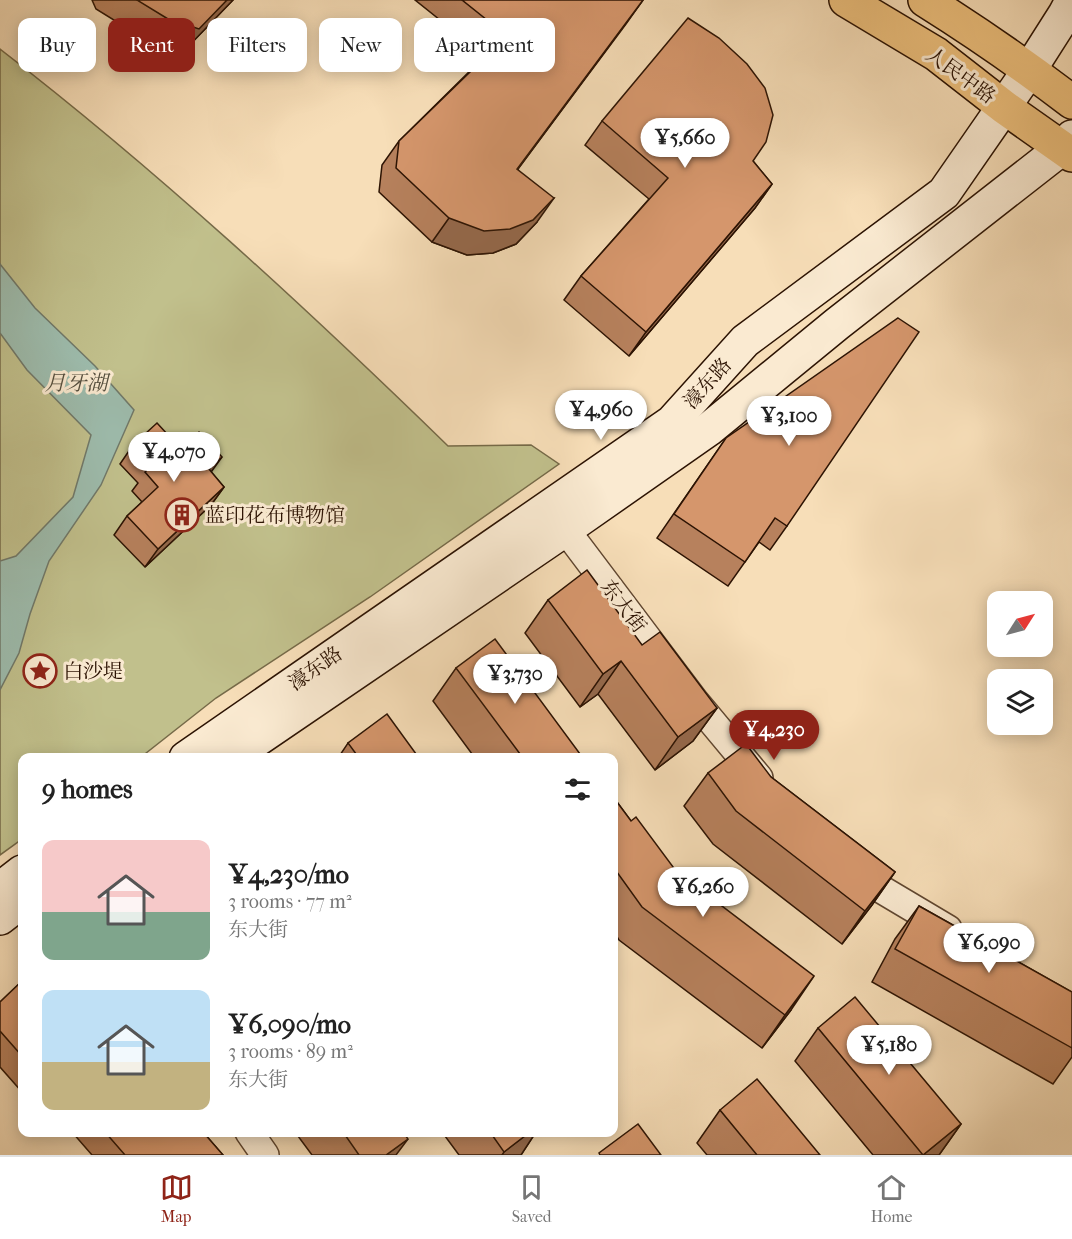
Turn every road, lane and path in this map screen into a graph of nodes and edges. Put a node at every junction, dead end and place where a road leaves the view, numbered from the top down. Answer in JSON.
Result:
{"nodes":[{"id":1,"x":846,"y":0,"type":"edge"},
{"id":2,"x":925,"y":0,"type":"edge"},
{"id":3,"x":1072,"y":1,"type":"edge"},
{"id":4,"x":1029,"y":69,"type":"junction"},
{"id":5,"x":1072,"y":102,"type":"edge"},
{"id":6,"x":1004,"y":107,"type":"junction"},
{"id":7,"x":1069,"y":147,"type":"edge"},
{"id":8,"x":531,"y":520,"type":"junction"},
{"id":9,"x":566,"y":529,"type":"junction"},
{"id":10,"x":193,"y":753,"type":"edge"},
{"id":11,"x":237,"y":753,"type":"edge"},
{"id":12,"x":773,"y":795,"type":"edge"},
{"id":13,"x":834,"y":850,"type":"edge"},
{"id":14,"x":18,"y":875,"type":"edge"},
{"id":15,"x":0,"y":888,"type":"edge"},
{"id":16,"x":18,"y":904,"type":"edge"},
{"id":17,"x":0,"y":918,"type":"edge"},
{"id":18,"x":970,"y":943,"type":"edge"},
{"id":19,"x":252,"y":1137,"type":"edge"},
{"id":20,"x":265,"y":1155,"type":"edge"}],
"edges":[{"from":1,"to":6,"type":"main road","name":"人民中路"},
{"from":2,"to":4,"type":"main road"},
{"from":3,"to":4,"type":"main road","name":"濠东路"},
{"from":4,"to":5,"type":"main road"},
{"from":4,"to":6,"type":"main road","name":"濠东路"},
{"from":6,"to":7,"type":"main road","name":"人民中路"},
{"from":6,"to":8,"type":"main road","name":"濠东路"},
{"from":7,"to":9,"type":"main road","name":"濠东路"},
{"from":8,"to":9,"type":"street","name":"东大街"},
{"from":8,"to":10,"type":"main road","name":"濠东路"},
{"from":9,"to":11,"type":"main road","name":"濠东路"},
{"from":9,"to":12,"type":"street","name":"东大街"},
{"from":13,"to":18,"type":"street"},
{"from":14,"to":15,"type":"main road"},
{"from":16,"to":17,"type":"main road"},
{"from":19,"to":20,"type":"street"}]}
